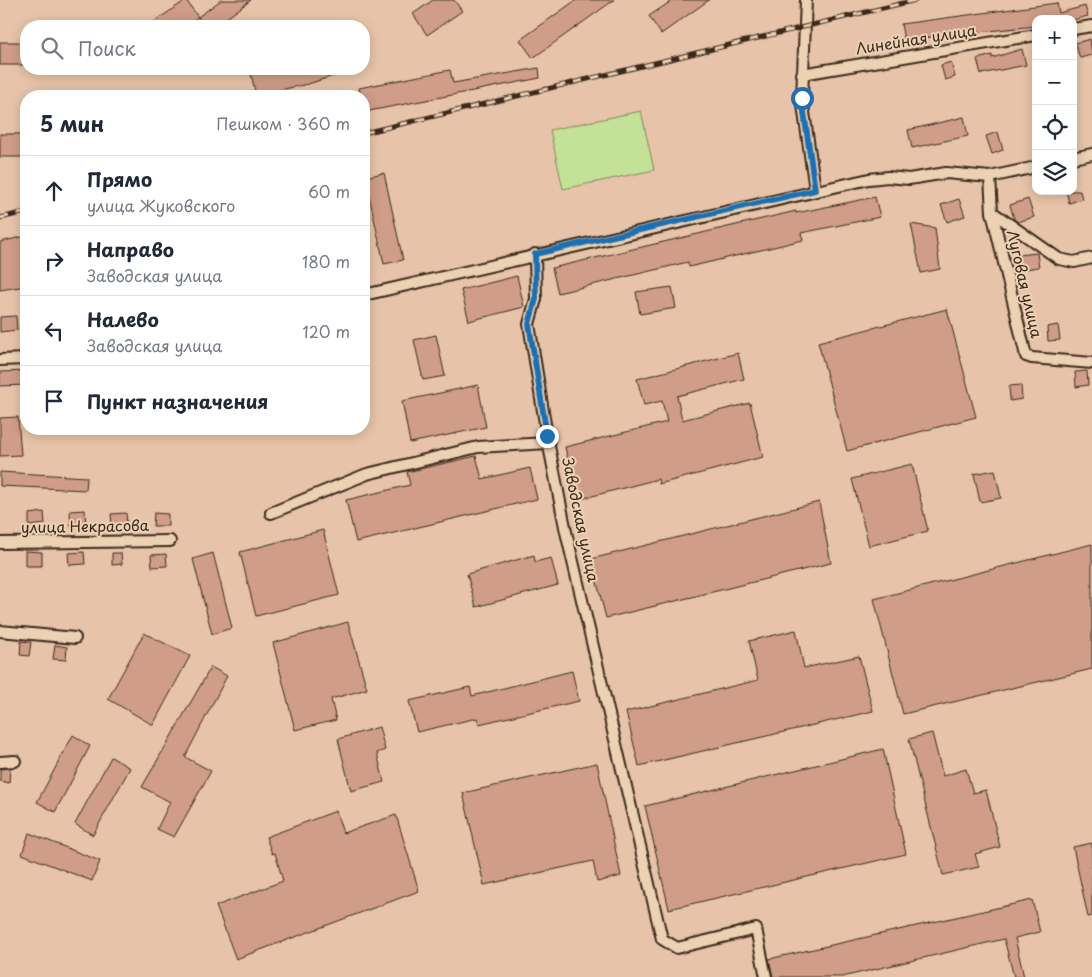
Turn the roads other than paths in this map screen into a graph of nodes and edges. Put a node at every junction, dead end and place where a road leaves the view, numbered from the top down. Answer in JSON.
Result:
{"nodes":[{"id":1,"x":806,"y":0,"type":"edge"},
{"id":2,"x":1092,"y":26,"type":"edge"},
{"id":3,"x":1077,"y":28,"type":"edge"},
{"id":4,"x":1032,"y":37,"type":"edge"},
{"id":5,"x":802,"y":74,"type":"junction"},
{"id":6,"x":1092,"y":154,"type":"edge"},
{"id":7,"x":1077,"y":157,"type":"edge"},
{"id":8,"x":1032,"y":168,"type":"edge"},
{"id":9,"x":990,"y":177,"type":"junction"},
{"id":10,"x":815,"y":190,"type":"junction"},
{"id":11,"x":992,"y":212,"type":"junction"},
{"id":12,"x":535,"y":254,"type":"junction"},
{"id":13,"x":1092,"y":258,"type":"edge"},
{"id":14,"x":370,"y":294,"type":"edge"},
{"id":15,"x":20,"y":359,"type":"edge"},
{"id":16,"x":0,"y":360,"type":"edge"},
{"id":17,"x":1092,"y":363,"type":"edge"},
{"id":18,"x":548,"y":443,"type":"junction"},
{"id":19,"x":271,"y":513,"type":"dead end"},
{"id":20,"x":170,"y":541,"type":"dead end"},
{"id":21,"x":0,"y":543,"type":"edge"},
{"id":22,"x":0,"y":631,"type":"edge"},
{"id":23,"x":75,"y":638,"type":"dead end"},
{"id":24,"x":0,"y":762,"type":"edge"},
{"id":25,"x":14,"y":762,"type":"dead end"},
{"id":26,"x":766,"y":977,"type":"edge"}],
"edges":[{"from":1,"to":5,"type":"street"},
{"from":2,"to":3,"type":"street"},
{"from":4,"to":5,"type":"street","name":"Линейная улица"},
{"from":5,"to":10,"type":"street"},
{"from":6,"to":7,"type":"street"},
{"from":8,"to":9,"type":"street"},
{"from":9,"to":10,"type":"street"},
{"from":9,"to":11,"type":"street"},
{"from":10,"to":12,"type":"street"},
{"from":11,"to":13,"type":"street"},
{"from":11,"to":17,"type":"street","name":"Луговая улица"},
{"from":12,"to":14,"type":"street"},
{"from":12,"to":18,"type":"street","name":"Заводская улица"},
{"from":15,"to":16,"type":"street"},
{"from":18,"to":19,"type":"street"},
{"from":18,"to":26,"type":"street","name":"Заводская улица"},
{"from":20,"to":21,"type":"street","name":"улица Некрасова"},
{"from":22,"to":23,"type":"street"},
{"from":24,"to":25,"type":"street"}]}
